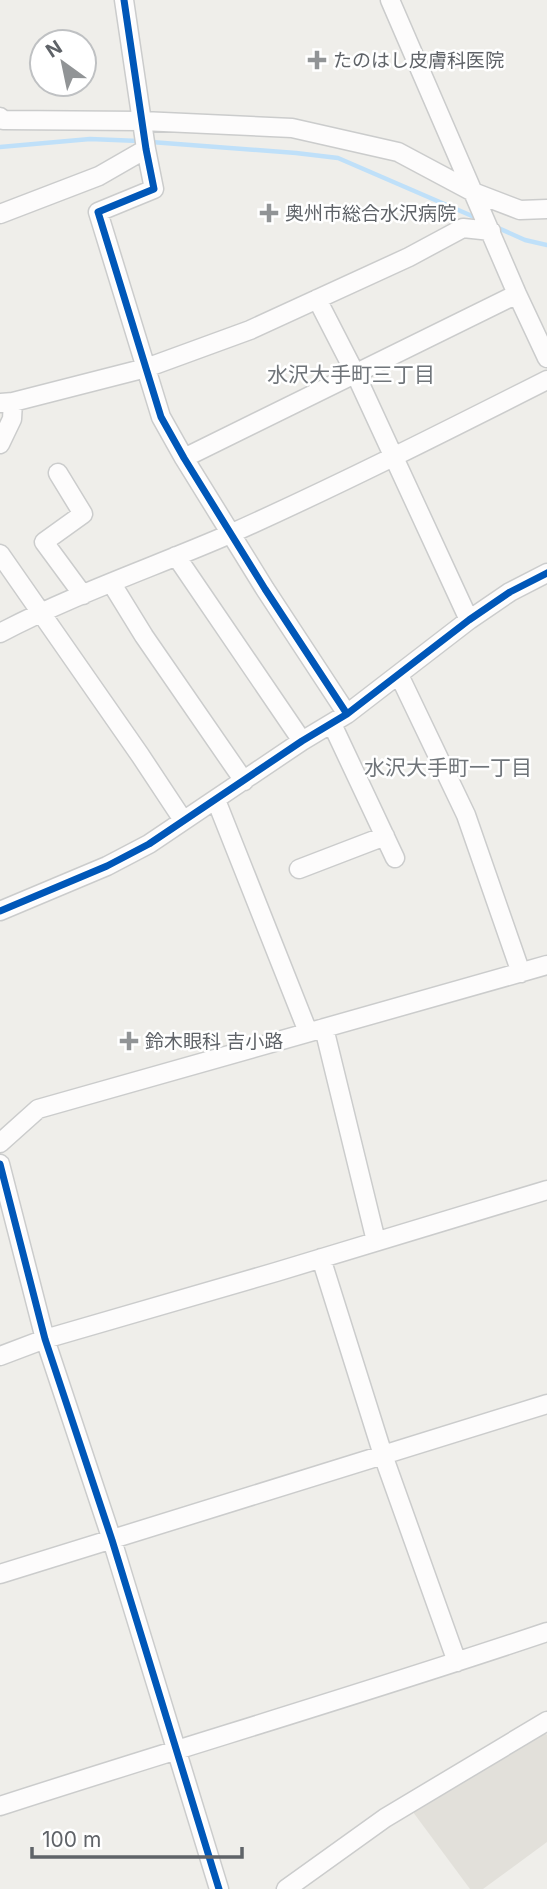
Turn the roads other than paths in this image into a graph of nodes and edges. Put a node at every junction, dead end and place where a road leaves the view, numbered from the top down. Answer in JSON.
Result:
{"nodes":[{"id":1,"x":124,"y":0,"type":"edge"},
{"id":2,"x":390,"y":0,"type":"edge"},
{"id":3,"x":0,"y":117,"type":"edge"},
{"id":4,"x":142,"y":121,"type":"junction"},
{"id":5,"x":146,"y":149,"type":"junction"},
{"id":6,"x":473,"y":192,"type":"junction"},
{"id":7,"x":547,"y":209,"type":"edge"},
{"id":8,"x":0,"y":214,"type":"edge"},
{"id":9,"x":491,"y":232,"type":"junction"},
{"id":10,"x":517,"y":294,"type":"junction"},
{"id":11,"x":317,"y":299,"type":"junction"},
{"id":12,"x":547,"y":358,"type":"edge"},
{"id":13,"x":146,"y":368,"type":"junction"},
{"id":14,"x":355,"y":373,"type":"junction"},
{"id":15,"x":547,"y":380,"type":"edge"},
{"id":16,"x":6,"y":403,"type":"edge"},
{"id":17,"x":0,"y":444,"type":"edge"},
{"id":18,"x":393,"y":457,"type":"junction"},
{"id":19,"x":184,"y":458,"type":"junction"},
{"id":20,"x":58,"y":473,"type":"dead end"},
{"id":21,"x":230,"y":533,"type":"junction"},
{"id":22,"x":0,"y":554,"type":"edge"},
{"id":23,"x":176,"y":556,"type":"junction"},
{"id":24,"x":547,"y":573,"type":"edge"},
{"id":25,"x":112,"y":584,"type":"junction"},
{"id":26,"x":83,"y":595,"type":"junction"},
{"id":27,"x":40,"y":612,"type":"junction"},
{"id":28,"x":469,"y":620,"type":"junction"},
{"id":29,"x":0,"y":633,"type":"edge"},
{"id":30,"x":398,"y":675,"type":"junction"},
{"id":31,"x":340,"y":719,"type":"junction"},
{"id":32,"x":302,"y":741,"type":"junction"},
{"id":33,"x":244,"y":780,"type":"junction"},
{"id":34,"x":216,"y":800,"type":"junction"},
{"id":35,"x":183,"y":820,"type":"junction"},
{"id":36,"x":385,"y":836,"type":"junction"},
{"id":37,"x":395,"y":858,"type":"dead end"},
{"id":38,"x":299,"y":869,"type":"dead end"},
{"id":39,"x":0,"y":911,"type":"edge"},
{"id":40,"x":547,"y":965,"type":"edge"},
{"id":41,"x":521,"y":973,"type":"junction"},
{"id":42,"x":316,"y":1030,"type":"junction"},
{"id":43,"x":0,"y":1143,"type":"edge"},
{"id":44,"x":0,"y":1164,"type":"edge"},
{"id":45,"x":547,"y":1190,"type":"edge"},
{"id":46,"x":376,"y":1241,"type":"junction"},
{"id":47,"x":321,"y":1258,"type":"junction"},
{"id":48,"x":46,"y":1339,"type":"junction"},
{"id":49,"x":0,"y":1356,"type":"edge"},
{"id":50,"x":547,"y":1404,"type":"edge"},
{"id":51,"x":383,"y":1455,"type":"junction"},
{"id":52,"x":112,"y":1540,"type":"junction"},
{"id":53,"x":0,"y":1574,"type":"edge"},
{"id":54,"x":547,"y":1632,"type":"edge"},
{"id":55,"x":457,"y":1662,"type":"junction"},
{"id":56,"x":547,"y":1721,"type":"edge"},
{"id":57,"x":176,"y":1749,"type":"junction"},
{"id":58,"x":0,"y":1805,"type":"edge"},
{"id":59,"x":219,"y":1889,"type":"edge"},
{"id":60,"x":286,"y":1889,"type":"edge"}],
"edges":[{"from":1,"to":4,"type":"street"},
{"from":2,"to":6,"type":"street"},
{"from":3,"to":4,"type":"street"},
{"from":4,"to":5,"type":"street"},
{"from":4,"to":6,"type":"street"},
{"from":5,"to":8,"type":"street"},
{"from":5,"to":13,"type":"street"},
{"from":6,"to":7,"type":"street"},
{"from":6,"to":9,"type":"street"},
{"from":9,"to":10,"type":"street"},
{"from":9,"to":11,"type":"street"},
{"from":10,"to":12,"type":"street"},
{"from":10,"to":14,"type":"street"},
{"from":11,"to":13,"type":"street"},
{"from":11,"to":14,"type":"street"},
{"from":13,"to":16,"type":"street"},
{"from":13,"to":19,"type":"street"},
{"from":14,"to":18,"type":"street"},
{"from":14,"to":19,"type":"street"},
{"from":15,"to":18,"type":"street"},
{"from":16,"to":17,"type":"street"},
{"from":18,"to":21,"type":"street"},
{"from":18,"to":28,"type":"street"},
{"from":19,"to":21,"type":"street"},
{"from":20,"to":26,"type":"street"},
{"from":21,"to":23,"type":"street"},
{"from":21,"to":31,"type":"street"},
{"from":22,"to":27,"type":"street"},
{"from":23,"to":25,"type":"street"},
{"from":23,"to":32,"type":"street"},
{"from":24,"to":28,"type":"street"},
{"from":25,"to":26,"type":"street"},
{"from":25,"to":33,"type":"street"},
{"from":26,"to":27,"type":"street"},
{"from":27,"to":29,"type":"street"},
{"from":27,"to":35,"type":"street"},
{"from":28,"to":30,"type":"street"},
{"from":30,"to":31,"type":"street"},
{"from":30,"to":41,"type":"street"},
{"from":31,"to":32,"type":"street"},
{"from":31,"to":36,"type":"street"},
{"from":32,"to":33,"type":"street"},
{"from":33,"to":34,"type":"street"},
{"from":34,"to":35,"type":"street"},
{"from":34,"to":42,"type":"street"},
{"from":35,"to":39,"type":"street"},
{"from":36,"to":37,"type":"street"},
{"from":36,"to":38,"type":"street"},
{"from":40,"to":41,"type":"street"},
{"from":41,"to":42,"type":"street"},
{"from":42,"to":43,"type":"street"},
{"from":42,"to":46,"type":"street"},
{"from":44,"to":48,"type":"street"},
{"from":45,"to":46,"type":"street"},
{"from":46,"to":47,"type":"street"},
{"from":47,"to":48,"type":"street"},
{"from":47,"to":51,"type":"street"},
{"from":48,"to":49,"type":"street"},
{"from":48,"to":52,"type":"street"},
{"from":50,"to":51,"type":"street"},
{"from":51,"to":52,"type":"street"},
{"from":51,"to":55,"type":"street"},
{"from":52,"to":53,"type":"street"},
{"from":52,"to":57,"type":"street"},
{"from":54,"to":55,"type":"street"},
{"from":55,"to":57,"type":"street"},
{"from":56,"to":60,"type":"street"},
{"from":57,"to":58,"type":"street"},
{"from":57,"to":59,"type":"street"}]}
